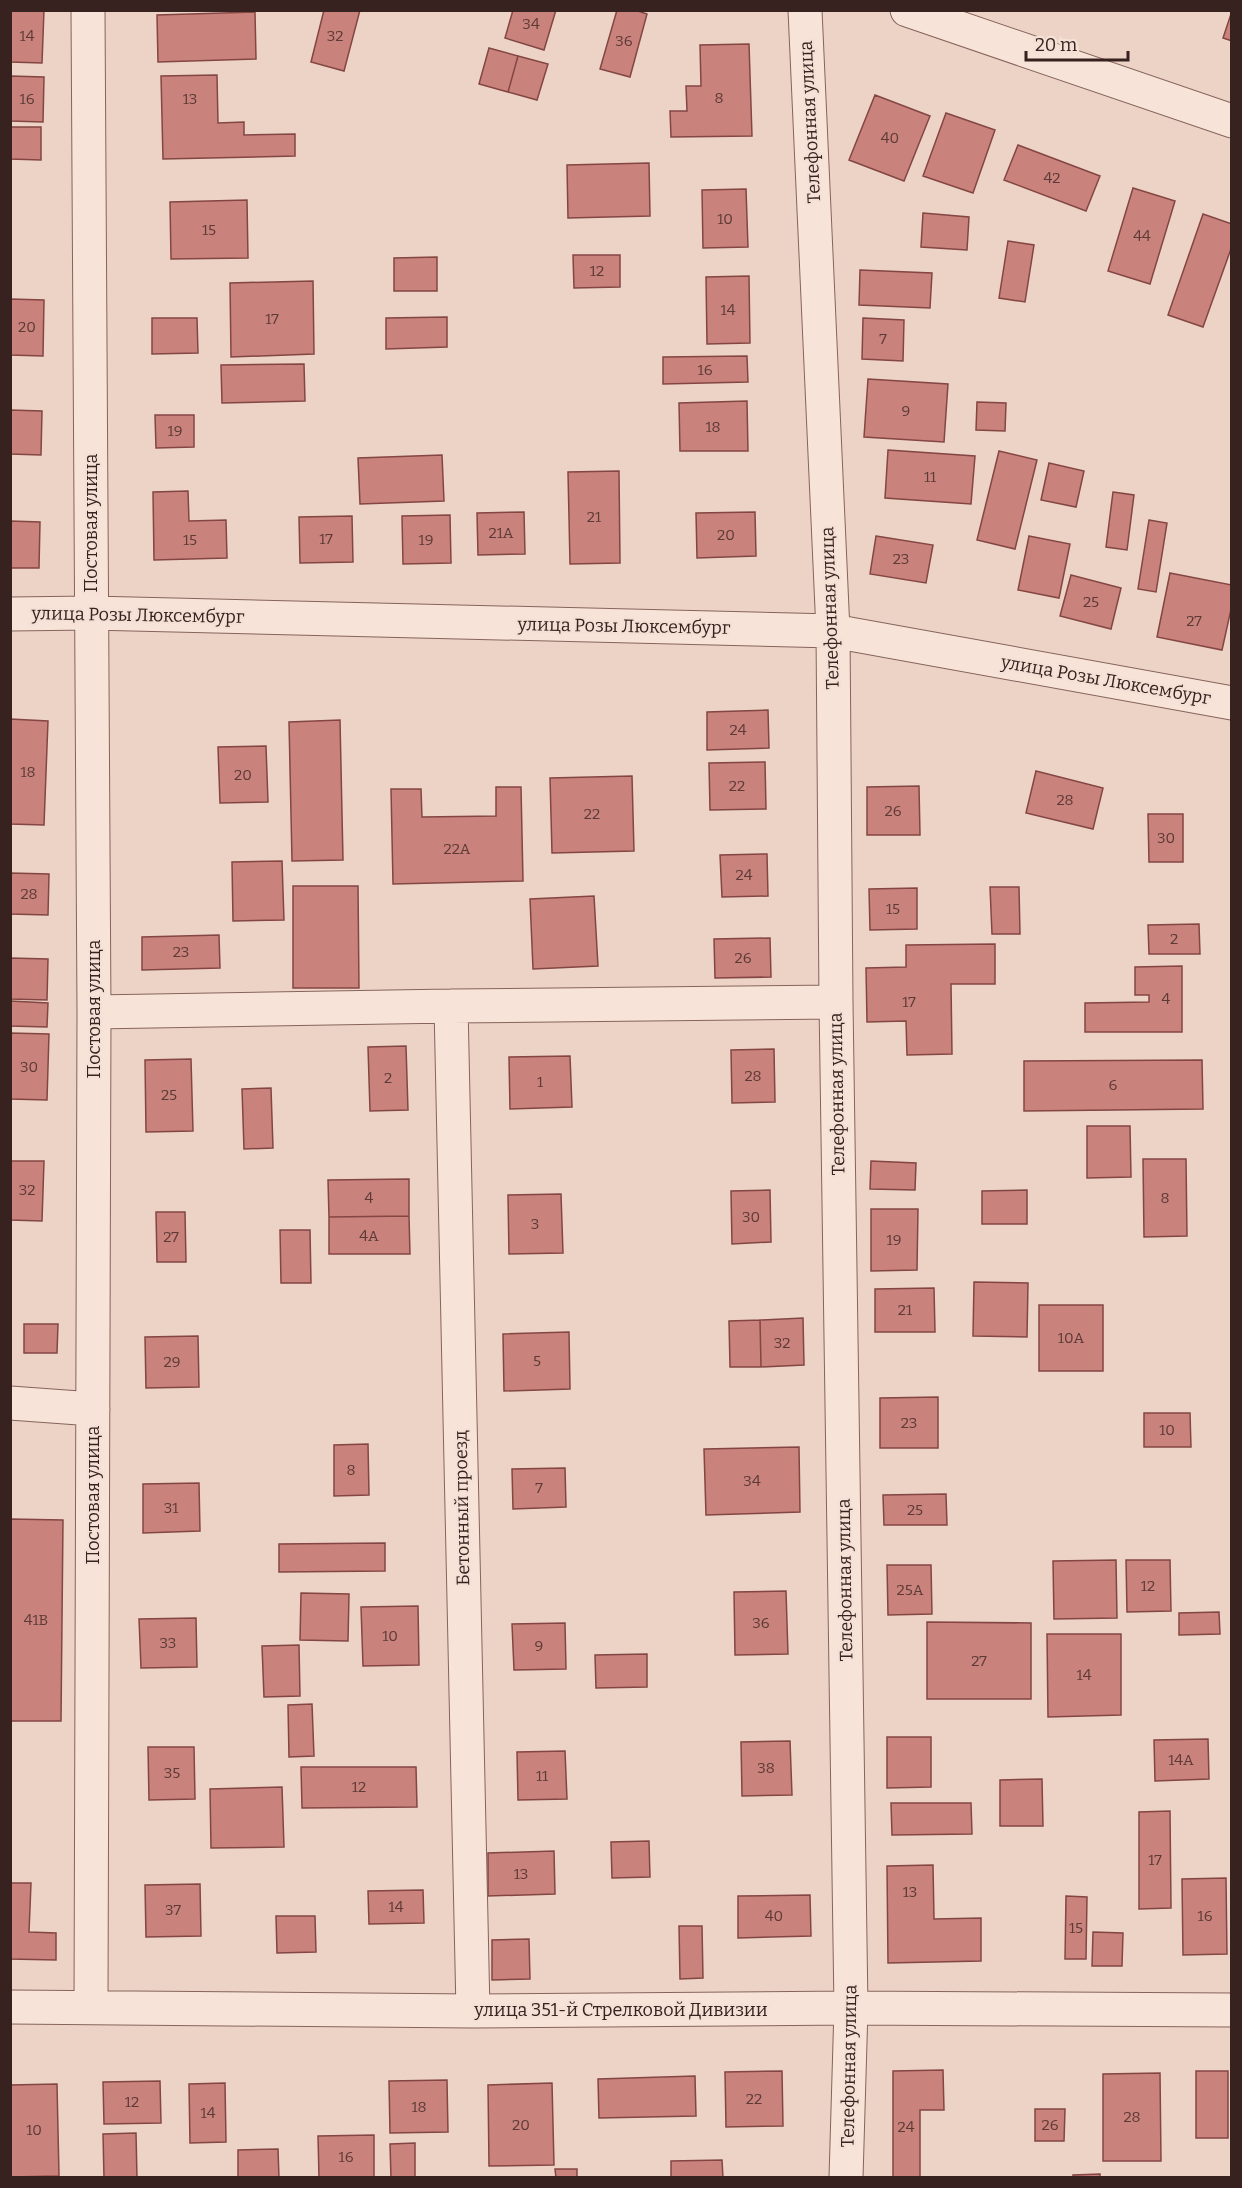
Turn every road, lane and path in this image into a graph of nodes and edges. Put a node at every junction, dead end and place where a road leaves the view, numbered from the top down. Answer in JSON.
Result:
{"nodes":[{"id":1,"x":88,"y":10,"type":"edge"},
{"id":2,"x":805,"y":10,"type":"edge"},
{"id":3,"x":907,"y":10,"type":"edge"},
{"id":4,"x":1232,"y":121,"type":"edge"},
{"id":5,"x":91,"y":613,"type":"junction"},
{"id":6,"x":10,"y":614,"type":"edge"},
{"id":7,"x":833,"y":632,"type":"junction"},
{"id":8,"x":1232,"y":703,"type":"edge"},
{"id":9,"x":836,"y":1002,"type":"junction"},
{"id":10,"x":451,"y":1006,"type":"junction"},
{"id":11,"x":94,"y":1012,"type":"junction"},
{"id":12,"x":10,"y":1403,"type":"edge"},
{"id":13,"x":93,"y":1409,"type":"junction"},
{"id":14,"x":10,"y":2007,"type":"edge"},
{"id":15,"x":91,"y":2007,"type":"junction"},
{"id":16,"x":851,"y":2008,"type":"junction"},
{"id":17,"x":1232,"y":2010,"type":"edge"},
{"id":18,"x":473,"y":2011,"type":"junction"},
{"id":19,"x":846,"y":2178,"type":"edge"}],
"edges":[{"from":1,"to":5,"type":"street","name":"Постовая улица"},
{"from":2,"to":7,"type":"street","name":"Телефонная улица"},
{"from":3,"to":4,"type":"street"},
{"from":5,"to":6,"type":"street","name":"улица Розы Люксембург"},
{"from":5,"to":7,"type":"street","name":"улица Розы Люксембург"},
{"from":5,"to":11,"type":"street","name":"Постовая улица"},
{"from":7,"to":8,"type":"street","name":"улица Розы Люксембург"},
{"from":7,"to":9,"type":"street","name":"Телефонная улица"},
{"from":9,"to":10,"type":"street"},
{"from":9,"to":16,"type":"street","name":"Телефонная улица"},
{"from":10,"to":11,"type":"street"},
{"from":10,"to":18,"type":"street","name":"Бетонный проезд"},
{"from":11,"to":13,"type":"street","name":"Постовая улица"},
{"from":12,"to":13,"type":"street"},
{"from":13,"to":15,"type":"street","name":"Постовая улица"},
{"from":14,"to":15,"type":"street","name":"улица 351-й Стрелковой Дивизии"},
{"from":15,"to":18,"type":"street","name":"улица 351-й Стрелковой Дивизии"},
{"from":16,"to":17,"type":"street","name":"улица 351-й Стрелковой Дивизии"},
{"from":16,"to":18,"type":"street","name":"улица 351-й Стрелковой Дивизии"},
{"from":16,"to":19,"type":"street","name":"Телефонная улица"}]}
